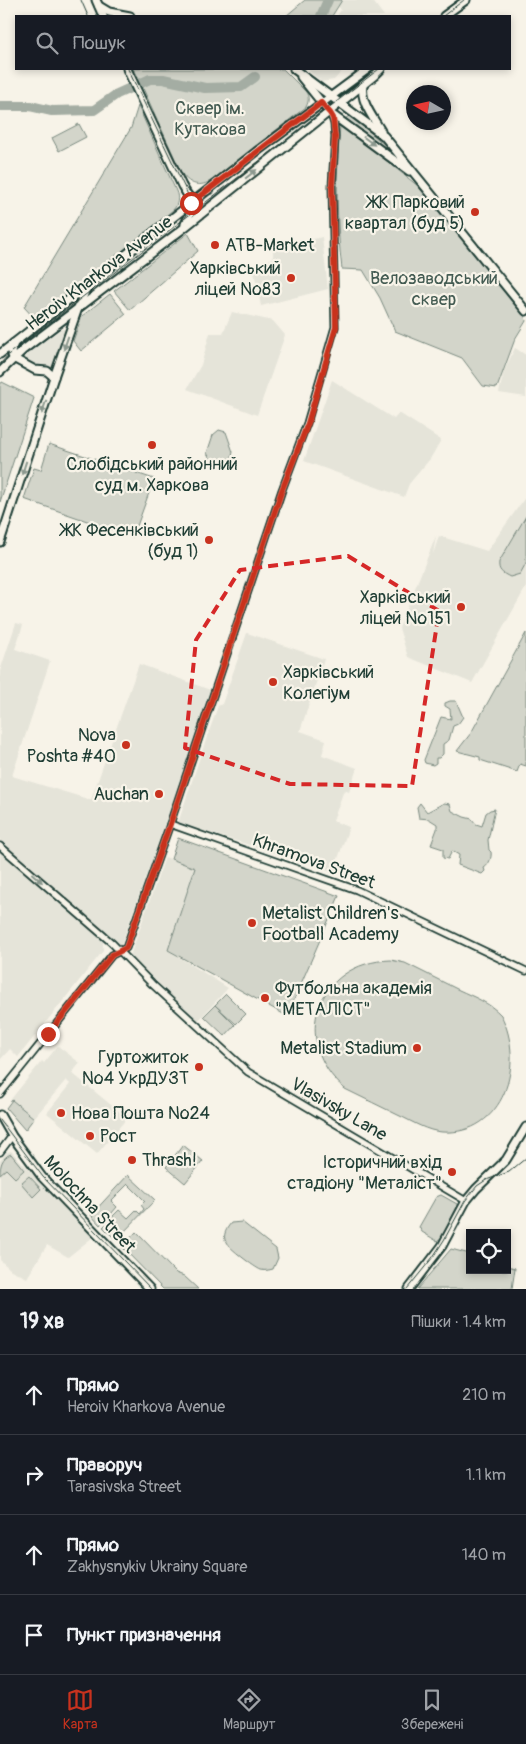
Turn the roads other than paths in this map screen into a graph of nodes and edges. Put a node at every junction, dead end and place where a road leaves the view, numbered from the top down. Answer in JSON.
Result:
{"nodes":[{"id":1,"x":466,"y":0,"type":"edge"},
{"id":2,"x":98,"y":3,"type":"edge"},
{"id":3,"x":104,"y":15,"type":"edge"},
{"id":4,"x":125,"y":15,"type":"edge"},
{"id":5,"x":445,"y":15,"type":"edge"},
{"id":6,"x":295,"y":70,"type":"edge"},
{"id":7,"x":295,"y":70,"type":"edge"},
{"id":8,"x":367,"y":70,"type":"edge"},
{"id":9,"x":380,"y":70,"type":"edge"},
{"id":10,"x":128,"y":72,"type":"edge"},
{"id":11,"x":363,"y":85,"type":"junction"},
{"id":12,"x":326,"y":100,"type":"junction"},
{"id":13,"x":341,"y":104,"type":"junction"},
{"id":14,"x":330,"y":113,"type":"junction"},
{"id":15,"x":384,"y":136,"type":"junction"},
{"id":16,"x":417,"y":176,"type":"junction"},
{"id":17,"x":192,"y":202,"type":"junction"},
{"id":18,"x":180,"y":230,"type":"junction"},
{"id":19,"x":90,"y":282,"type":"junction"},
{"id":20,"x":78,"y":308,"type":"junction"},
{"id":21,"x":526,"y":311,"type":"edge"},
{"id":22,"x":14,"y":342,"type":"junction"},
{"id":23,"x":0,"y":354,"type":"edge"},
{"id":24,"x":13,"y":358,"type":"junction"},
{"id":25,"x":0,"y":372,"type":"edge"},
{"id":26,"x":54,"y":377,"type":"junction"},
{"id":27,"x":0,"y":542,"type":"edge"},
{"id":28,"x":170,"y":824,"type":"junction"},
{"id":29,"x":0,"y":846,"type":"edge"},
{"id":30,"x":120,"y":952,"type":"junction"},
{"id":31,"x":526,"y":971,"type":"edge"},
{"id":32,"x":0,"y":1094,"type":"edge"},
{"id":33,"x":0,"y":1115,"type":"edge"},
{"id":34,"x":0,"y":1126,"type":"edge"},
{"id":35,"x":526,"y":1126,"type":"edge"},
{"id":36,"x":10,"y":1134,"type":"junction"},
{"id":37,"x":0,"y":1152,"type":"edge"},
{"id":38,"x":466,"y":1202,"type":"junction"},
{"id":39,"x":150,"y":1289,"type":"edge"},
{"id":40,"x":409,"y":1289,"type":"edge"}],
"edges":[{"from":1,"to":5,"type":"main road"},
{"from":2,"to":3,"type":"main road"},
{"from":2,"to":4,"type":"main road"},
{"from":6,"to":12,"type":"main road"},
{"from":7,"to":12,"type":"main road"},
{"from":8,"to":12,"type":"main road"},
{"from":9,"to":11,"type":"main road","name":"Heroiv Kharkova Avenue"},
{"from":10,"to":17,"type":"main road"},
{"from":11,"to":13,"type":"main road","name":"Heroiv Kharkova Avenue"},
{"from":11,"to":15,"type":"main road"},
{"from":12,"to":13,"type":"main road"},
{"from":12,"to":14,"type":"main road"},
{"from":12,"to":17,"type":"main road"},
{"from":13,"to":14,"type":"main road","name":"Heroiv Kharkova Avenue"},
{"from":13,"to":15,"type":"main road"},
{"from":14,"to":16,"type":"main road","one_way":true},
{"from":18,"to":14,"type":"main road","name":"Heroiv Kharkova Avenue","one_way":true},
{"from":14,"to":28,"type":"street"},
{"from":15,"to":16,"type":"main road"},
{"from":16,"to":21,"type":"main road"},
{"from":17,"to":18,"type":"main road"},
{"from":17,"to":19,"type":"main road","name":"Heroiv Kharkova Avenue"},
{"from":18,"to":20,"type":"main road","name":"Heroiv Kharkova Avenue"},
{"from":19,"to":20,"type":"main road"},
{"from":19,"to":22,"type":"main road","name":"Heroiv Kharkova Avenue"},
{"from":20,"to":24,"type":"main road","name":"Heroiv Kharkova Avenue"},
{"from":20,"to":26,"type":"main road","one_way":true},
{"from":22,"to":23,"type":"main road","name":"Heroiv Kharkova Avenue"},
{"from":22,"to":24,"type":"main road"},
{"from":24,"to":25,"type":"main road","name":"Heroiv Kharkova Avenue"},
{"from":24,"to":26,"type":"main road"},
{"from":26,"to":27,"type":"main road","one_way":true},
{"from":28,"to":30,"type":"street"},
{"from":28,"to":31,"type":"street","name":"Khramova Street"},
{"from":29,"to":30,"type":"street","name":"Vlasivsky Lane","one_way":true},
{"from":30,"to":32,"type":"street"},
{"from":30,"to":38,"type":"street","name":"Vlasivsky Lane"},
{"from":33,"to":36,"type":"main road"},
{"from":34,"to":36,"type":"main road"},
{"from":35,"to":38,"type":"main road"},
{"from":36,"to":37,"type":"street"},
{"from":36,"to":39,"type":"main road","name":"Molochna Street"},
{"from":38,"to":40,"type":"main road"}]}
